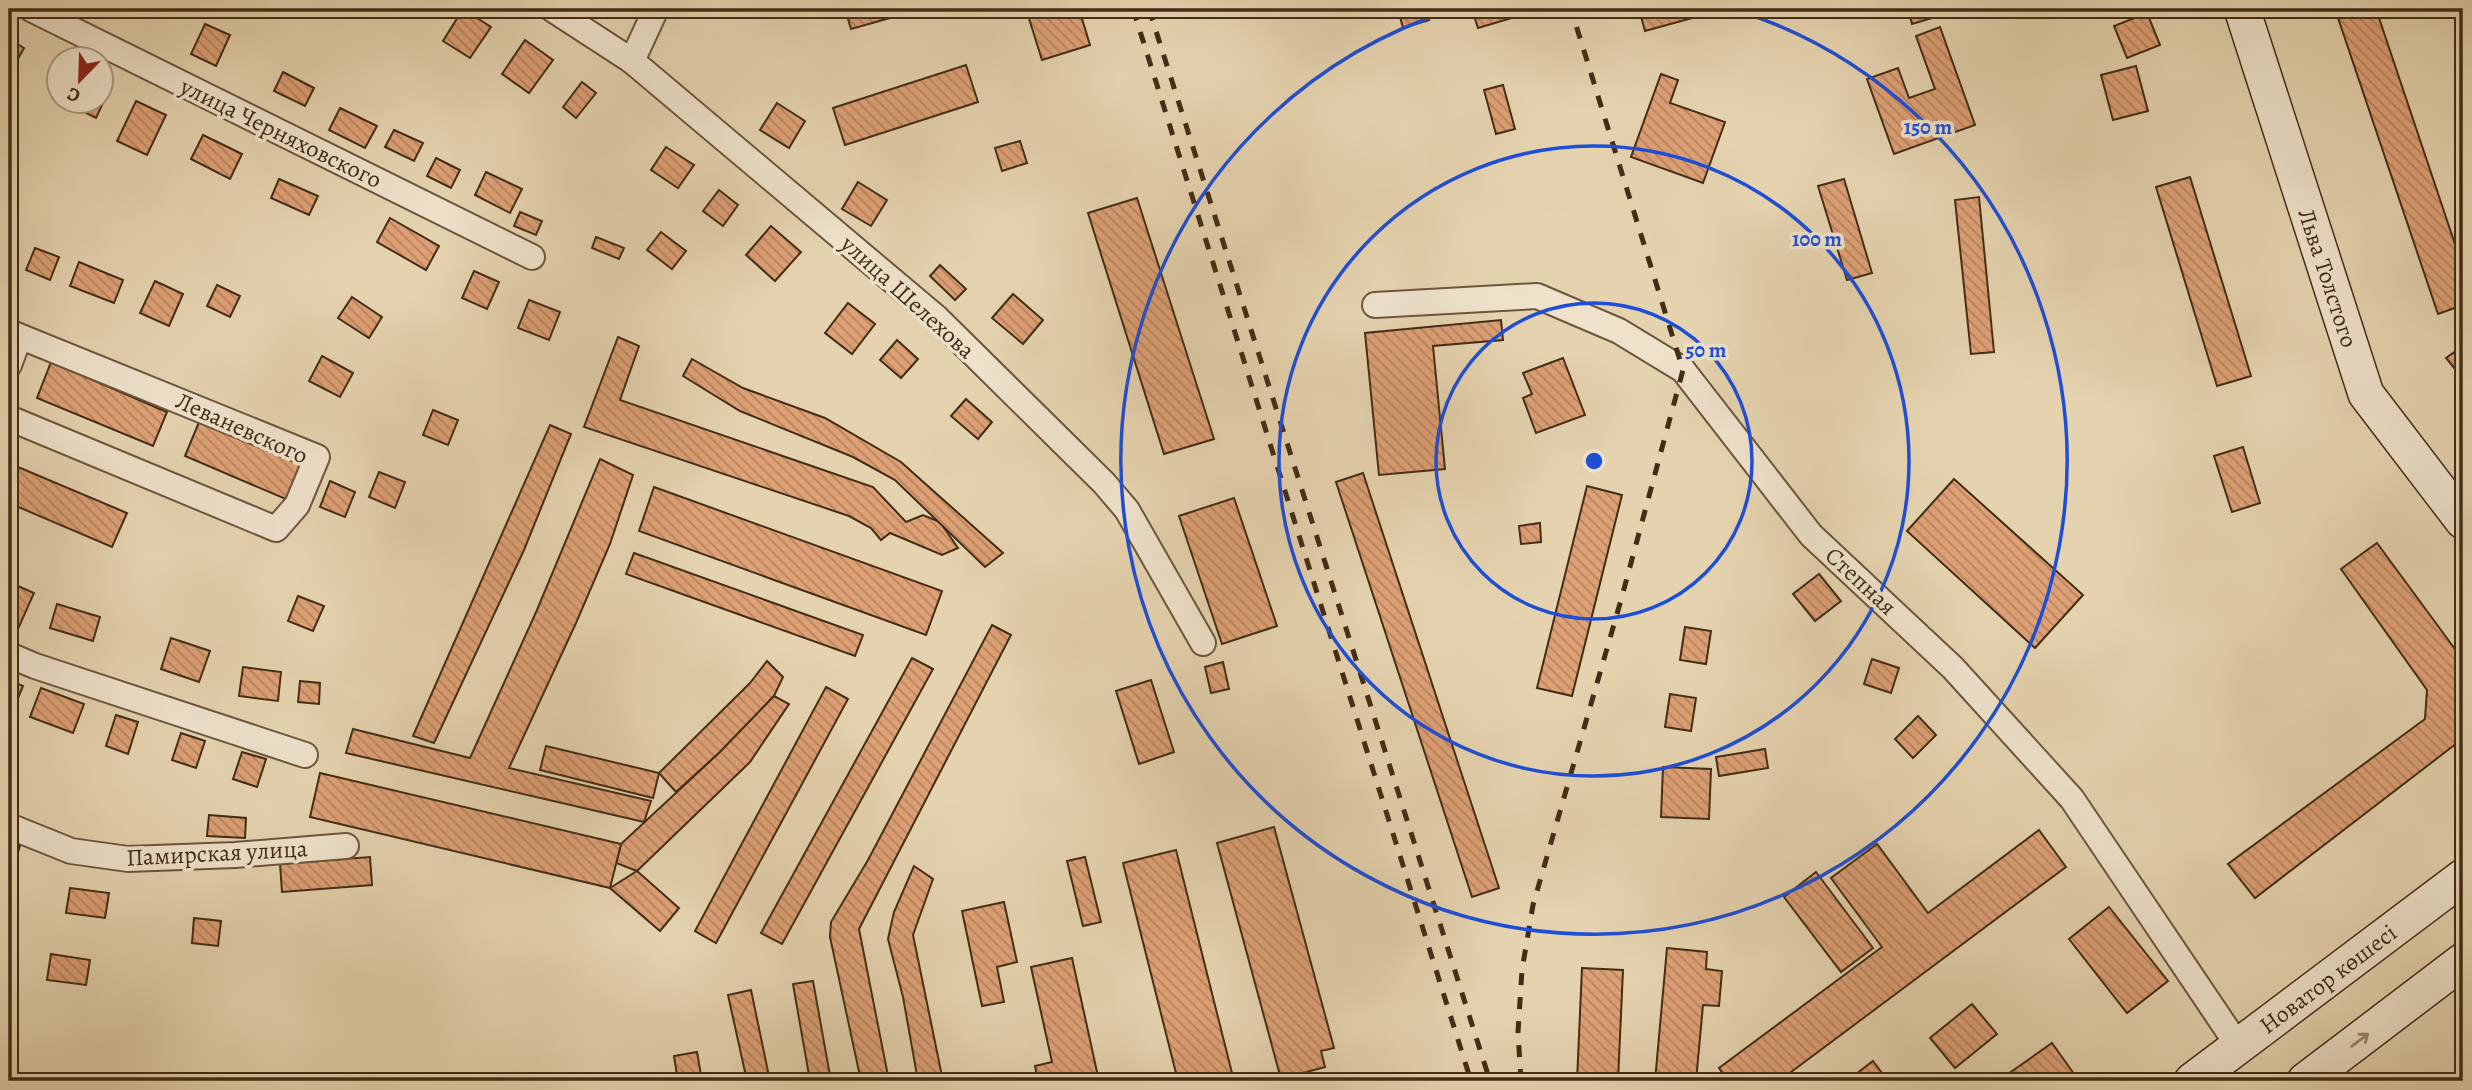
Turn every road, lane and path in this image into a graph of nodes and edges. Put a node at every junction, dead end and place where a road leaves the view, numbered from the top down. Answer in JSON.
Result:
{"nodes":[{"id":1,"x":31,"y":9,"type":"edge"},
{"id":2,"x":552,"y":9,"type":"edge"},
{"id":3,"x":656,"y":9,"type":"edge"},
{"id":4,"x":2242,"y":9,"type":"edge"},
{"id":5,"x":632,"y":61,"type":"junction"},
{"id":6,"x":532,"y":257,"type":"dead end"},
{"id":7,"x":1375,"y":304,"type":"dead end"},
{"id":8,"x":14,"y":335,"type":"edge"},
{"id":9,"x":9,"y":365,"type":"edge"},
{"id":10,"x":9,"y":418,"type":"edge"},
{"id":11,"x":2463,"y":521,"type":"edge"},
{"id":12,"x":1203,"y":643,"type":"dead end"},
{"id":13,"x":9,"y":655,"type":"edge"},
{"id":14,"x":305,"y":755,"type":"dead end"},
{"id":15,"x":9,"y":826,"type":"edge"},
{"id":16,"x":346,"y":846,"type":"dead end"},
{"id":17,"x":2463,"y":877,"type":"edge"},
{"id":18,"x":2463,"y":961,"type":"edge"},
{"id":19,"x":2239,"y":1047,"type":"junction"},
{"id":20,"x":2192,"y":1081,"type":"edge"},
{"id":21,"x":2305,"y":1081,"type":"edge"}],
"edges":[{"from":1,"to":6,"type":"street","name":"улица Черняховского"},
{"from":2,"to":5,"type":"street","name":"улица Шелехова"},
{"from":3,"to":5,"type":"street"},
{"from":4,"to":11,"type":"street","name":"Льва Толстого"},
{"from":5,"to":12,"type":"street","name":"улица Шелехова"},
{"from":7,"to":19,"type":"street","name":"Степная"},
{"from":8,"to":9,"type":"street","name":"Леваневского"},
{"from":8,"to":10,"type":"street","name":"Леваневского"},
{"from":13,"to":14,"type":"street"},
{"from":15,"to":16,"type":"street","name":"Памирская улица"},
{"from":17,"to":19,"type":"street","name":"Новатор көшесі"},
{"from":21,"to":18,"type":"street","one_way":true},
{"from":19,"to":20,"type":"street","name":"Новатор көшесі"}]}
